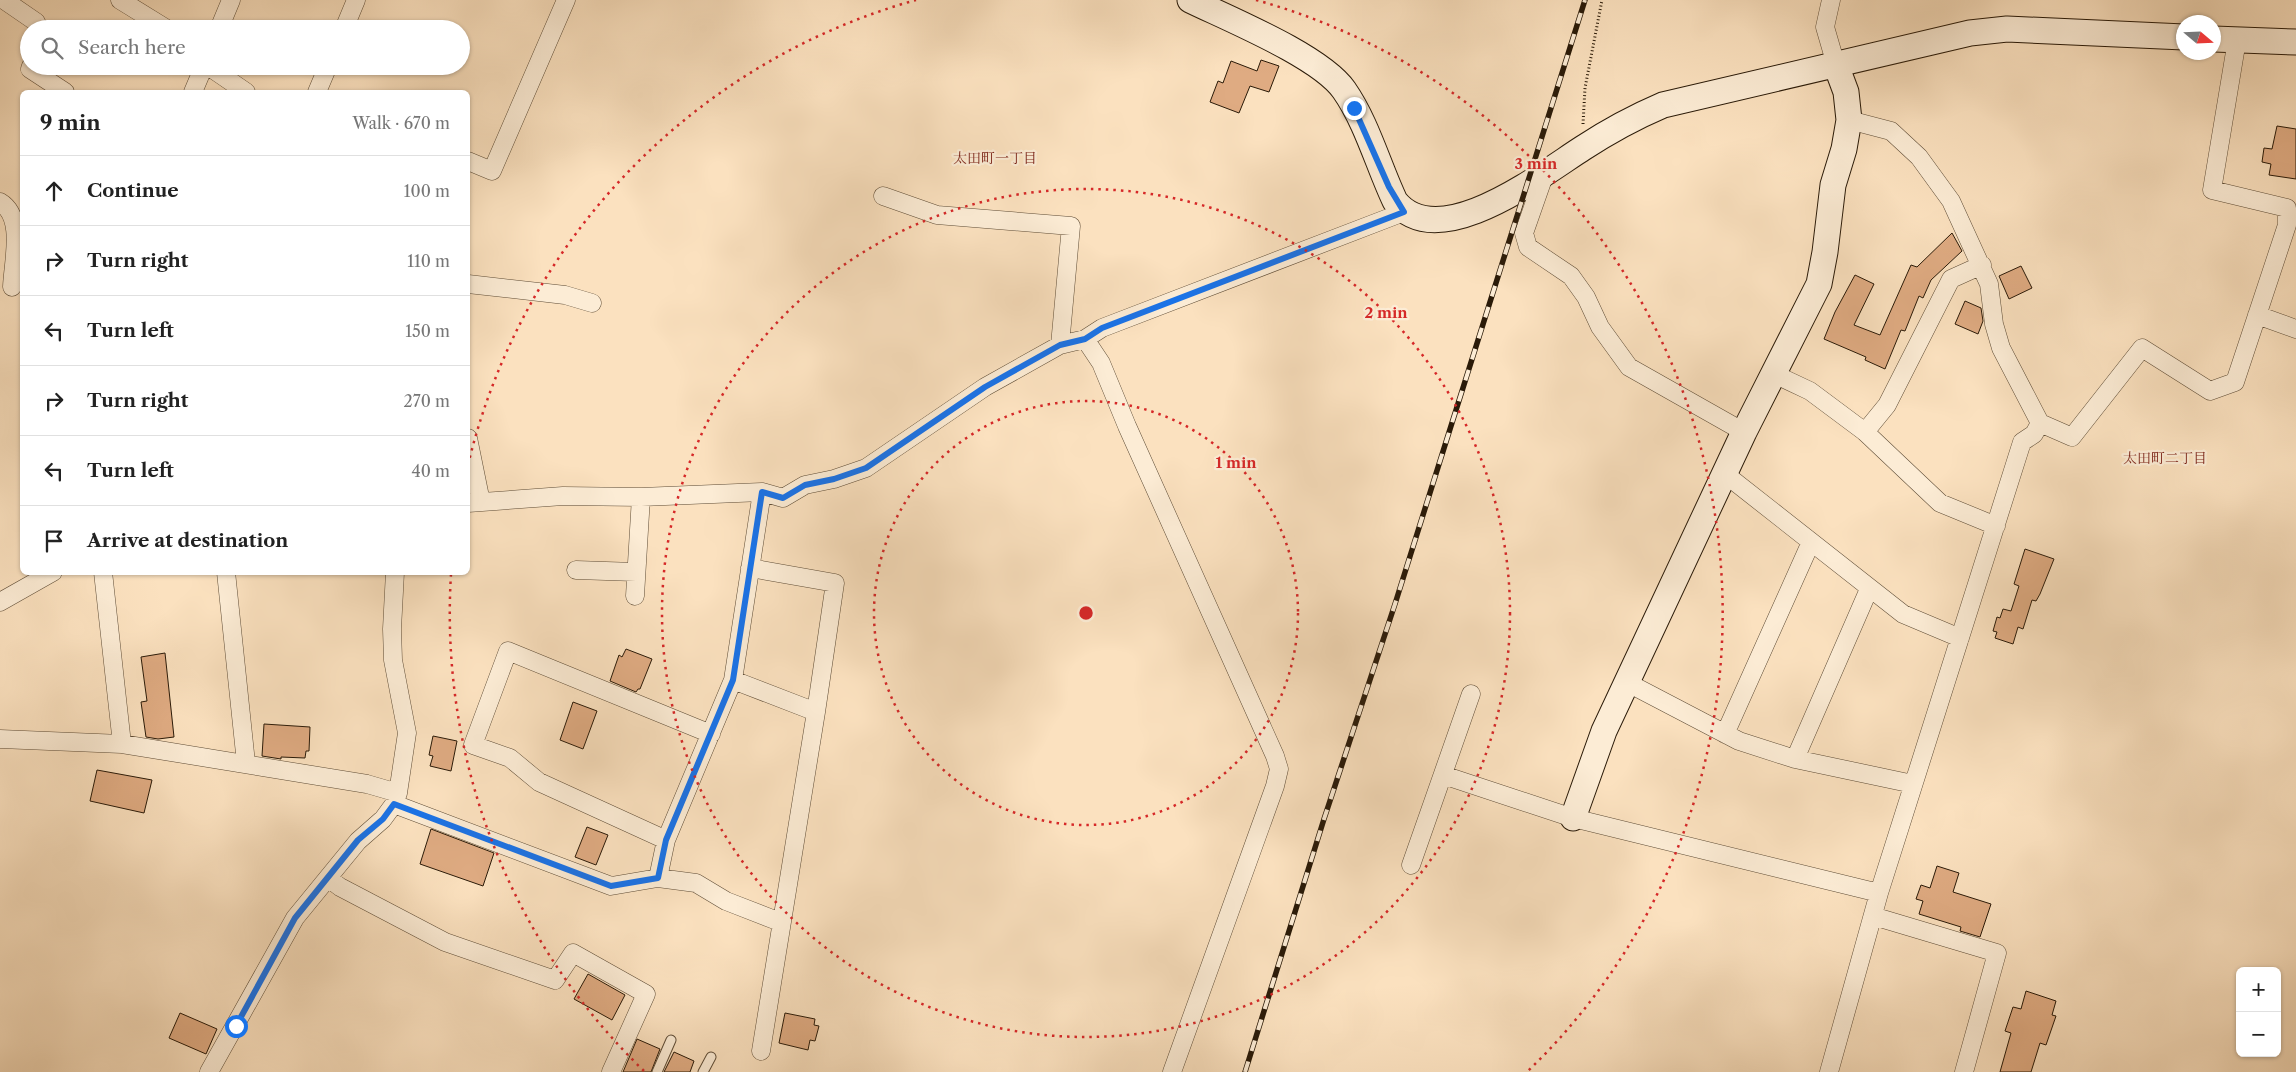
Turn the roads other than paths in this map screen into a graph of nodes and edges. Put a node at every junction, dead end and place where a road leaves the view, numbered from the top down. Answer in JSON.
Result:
{"nodes":[{"id":1,"x":4,"y":0,"type":"edge"},
{"id":2,"x":120,"y":0,"type":"edge"},
{"id":3,"x":232,"y":0,"type":"edge"},
{"id":4,"x":356,"y":0,"type":"edge"},
{"id":5,"x":566,"y":0,"type":"edge"},
{"id":6,"x":1190,"y":0,"type":"edge"},
{"id":7,"x":1831,"y":0,"type":"edge"},
{"id":8,"x":33,"y":20,"type":"edge"},
{"id":9,"x":152,"y":20,"type":"edge"},
{"id":10,"x":223,"y":20,"type":"edge"},
{"id":11,"x":348,"y":20,"type":"edge"},
{"id":12,"x":2176,"y":37,"type":"edge"},
{"id":13,"x":2225,"y":39,"type":"edge"},
{"id":14,"x":2296,"y":42,"type":"edge"},
{"id":15,"x":1836,"y":65,"type":"junction"},
{"id":16,"x":39,"y":75,"type":"edge"},
{"id":17,"x":200,"y":75,"type":"edge"},
{"id":18,"x":221,"y":75,"type":"edge"},
{"id":19,"x":325,"y":75,"type":"edge"},
{"id":20,"x":62,"y":90,"type":"edge"},
{"id":21,"x":194,"y":90,"type":"edge"},
{"id":22,"x":243,"y":90,"type":"edge"},
{"id":23,"x":319,"y":90,"type":"edge"},
{"id":24,"x":1849,"y":120,"type":"junction"},
{"id":25,"x":470,"y":162,"type":"edge"},
{"id":26,"x":1545,"y":173,"type":"junction"},
{"id":27,"x":883,"y":196,"type":"dead end"},
{"id":28,"x":0,"y":202,"type":"edge"},
{"id":29,"x":2292,"y":210,"type":"edge"},
{"id":30,"x":1404,"y":212,"type":"junction"},
{"id":31,"x":1982,"y":265,"type":"junction"},
{"id":32,"x":470,"y":284,"type":"edge"},
{"id":33,"x":12,"y":287,"type":"edge"},
{"id":34,"x":592,"y":303,"type":"dead end"},
{"id":35,"x":2257,"y":315,"type":"junction"},
{"id":36,"x":2296,"y":329,"type":"edge"},
{"id":37,"x":1085,"y":339,"type":"junction"},
{"id":38,"x":1060,"y":345,"type":"junction"},
{"id":39,"x":1774,"y":374,"type":"junction"},
{"id":40,"x":2040,"y":423,"type":"junction"},
{"id":41,"x":1744,"y":432,"type":"junction"},
{"id":42,"x":1865,"y":432,"type":"junction"},
{"id":43,"x":470,"y":459,"type":"edge"},
{"id":44,"x":1725,"y":474,"type":"junction"},
{"id":45,"x":762,"y":492,"type":"junction"},
{"id":46,"x":640,"y":497,"type":"junction"},
{"id":47,"x":474,"y":502,"type":"edge"},
{"id":48,"x":1996,"y":526,"type":"junction"},
{"id":49,"x":1811,"y":542,"type":"junction"},
{"id":50,"x":750,"y":568,"type":"junction"},
{"id":51,"x":576,"y":570,"type":"dead end"},
{"id":52,"x":636,"y":572,"type":"junction"},
{"id":53,"x":48,"y":575,"type":"edge"},
{"id":54,"x":103,"y":575,"type":"edge"},
{"id":55,"x":226,"y":575,"type":"edge"},
{"id":56,"x":396,"y":575,"type":"edge"},
{"id":57,"x":1869,"y":589,"type":"junction"},
{"id":58,"x":635,"y":596,"type":"dead end"},
{"id":59,"x":0,"y":602,"type":"edge"},
{"id":60,"x":1960,"y":638,"type":"junction"},
{"id":61,"x":733,"y":680,"type":"junction"},
{"id":62,"x":1628,"y":682,"type":"junction"},
{"id":63,"x":1471,"y":694,"type":"dead end"},
{"id":64,"x":816,"y":712,"type":"junction"},
{"id":65,"x":711,"y":734,"type":"junction"},
{"id":66,"x":1725,"y":734,"type":"junction"},
{"id":67,"x":0,"y":739,"type":"edge"},
{"id":68,"x":122,"y":744,"type":"junction"},
{"id":69,"x":1795,"y":759,"type":"junction"},
{"id":70,"x":246,"y":762,"type":"junction"},
{"id":71,"x":1443,"y":775,"type":"junction"},
{"id":72,"x":1914,"y":784,"type":"junction"},
{"id":73,"x":396,"y":798,"type":"junction"},
{"id":74,"x":1573,"y":818,"type":"junction"},
{"id":75,"x":666,"y":840,"type":"junction"},
{"id":76,"x":1410,"y":865,"type":"dead end"},
{"id":77,"x":328,"y":878,"type":"junction"},
{"id":78,"x":658,"y":878,"type":"junction"},
{"id":79,"x":1879,"y":893,"type":"junction"},
{"id":80,"x":1872,"y":916,"type":"junction"},
{"id":81,"x":780,"y":922,"type":"junction"},
{"id":82,"x":672,"y":1040,"type":"dead end"},
{"id":83,"x":761,"y":1051,"type":"dead end"},
{"id":84,"x":710,"y":1057,"type":"dead end"},
{"id":85,"x":209,"y":1072,"type":"edge"},
{"id":86,"x":612,"y":1072,"type":"edge"},
{"id":87,"x":656,"y":1072,"type":"edge"},
{"id":88,"x":703,"y":1072,"type":"edge"},
{"id":89,"x":1172,"y":1072,"type":"edge"},
{"id":90,"x":1829,"y":1072,"type":"edge"},
{"id":91,"x":1964,"y":1072,"type":"edge"}],
"edges":[{"from":1,"to":8,"type":"street"},
{"from":2,"to":9,"type":"street"},
{"from":3,"to":10,"type":"street"},
{"from":4,"to":11,"type":"street"},
{"from":5,"to":25,"type":"street"},
{"from":6,"to":30,"type":"street"},
{"from":7,"to":15,"type":"street"},
{"from":12,"to":15,"type":"street"},
{"from":13,"to":14,"type":"street"},
{"from":13,"to":29,"type":"street"},
{"from":15,"to":24,"type":"street"},
{"from":15,"to":26,"type":"street"},
{"from":16,"to":20,"type":"street"},
{"from":17,"to":21,"type":"street"},
{"from":18,"to":22,"type":"street"},
{"from":19,"to":23,"type":"street"},
{"from":24,"to":31,"type":"street"},
{"from":24,"to":39,"type":"street"},
{"from":26,"to":30,"type":"street"},
{"from":26,"to":41,"type":"street"},
{"from":27,"to":38,"type":"street"},
{"from":28,"to":33,"type":"street"},
{"from":29,"to":35,"type":"street"},
{"from":30,"to":37,"type":"street"},
{"from":31,"to":40,"type":"street"},
{"from":31,"to":42,"type":"street"},
{"from":32,"to":34,"type":"street"},
{"from":35,"to":36,"type":"street"},
{"from":35,"to":40,"type":"street"},
{"from":37,"to":38,"type":"street"},
{"from":37,"to":89,"type":"street"},
{"from":38,"to":45,"type":"street"},
{"from":39,"to":41,"type":"street"},
{"from":39,"to":42,"type":"street"},
{"from":40,"to":48,"type":"street"},
{"from":41,"to":44,"type":"street"},
{"from":42,"to":48,"type":"street"},
{"from":43,"to":47,"type":"street"},
{"from":44,"to":49,"type":"street"},
{"from":44,"to":62,"type":"street"},
{"from":45,"to":46,"type":"street"},
{"from":45,"to":50,"type":"street"},
{"from":46,"to":47,"type":"street"},
{"from":46,"to":52,"type":"street"},
{"from":48,"to":60,"type":"street"},
{"from":49,"to":57,"type":"street"},
{"from":49,"to":66,"type":"street"},
{"from":50,"to":61,"type":"street"},
{"from":50,"to":64,"type":"street"},
{"from":51,"to":52,"type":"street"},
{"from":52,"to":58,"type":"street"},
{"from":53,"to":59,"type":"street"},
{"from":54,"to":68,"type":"street"},
{"from":55,"to":70,"type":"street"},
{"from":56,"to":73,"type":"street"},
{"from":57,"to":60,"type":"street"},
{"from":57,"to":69,"type":"street"},
{"from":60,"to":72,"type":"street"},
{"from":61,"to":64,"type":"street"},
{"from":61,"to":65,"type":"street"},
{"from":62,"to":66,"type":"street"},
{"from":62,"to":74,"type":"street"},
{"from":63,"to":71,"type":"street"},
{"from":64,"to":81,"type":"street"},
{"from":65,"to":75,"type":"street"},
{"from":65,"to":75,"type":"street"},
{"from":66,"to":69,"type":"street"},
{"from":67,"to":68,"type":"street"},
{"from":68,"to":70,"type":"street"},
{"from":69,"to":72,"type":"street"},
{"from":70,"to":73,"type":"street"},
{"from":71,"to":74,"type":"street"},
{"from":71,"to":76,"type":"street"},
{"from":72,"to":79,"type":"street"},
{"from":73,"to":77,"type":"street"},
{"from":73,"to":78,"type":"street"},
{"from":74,"to":79,"type":"street"},
{"from":75,"to":78,"type":"street"},
{"from":77,"to":85,"type":"street"},
{"from":77,"to":86,"type":"street"},
{"from":78,"to":81,"type":"street"},
{"from":79,"to":80,"type":"street"},
{"from":80,"to":90,"type":"street"},
{"from":80,"to":91,"type":"street"},
{"from":81,"to":83,"type":"street"},
{"from":82,"to":87,"type":"lane"},
{"from":84,"to":88,"type":"lane"}]}
